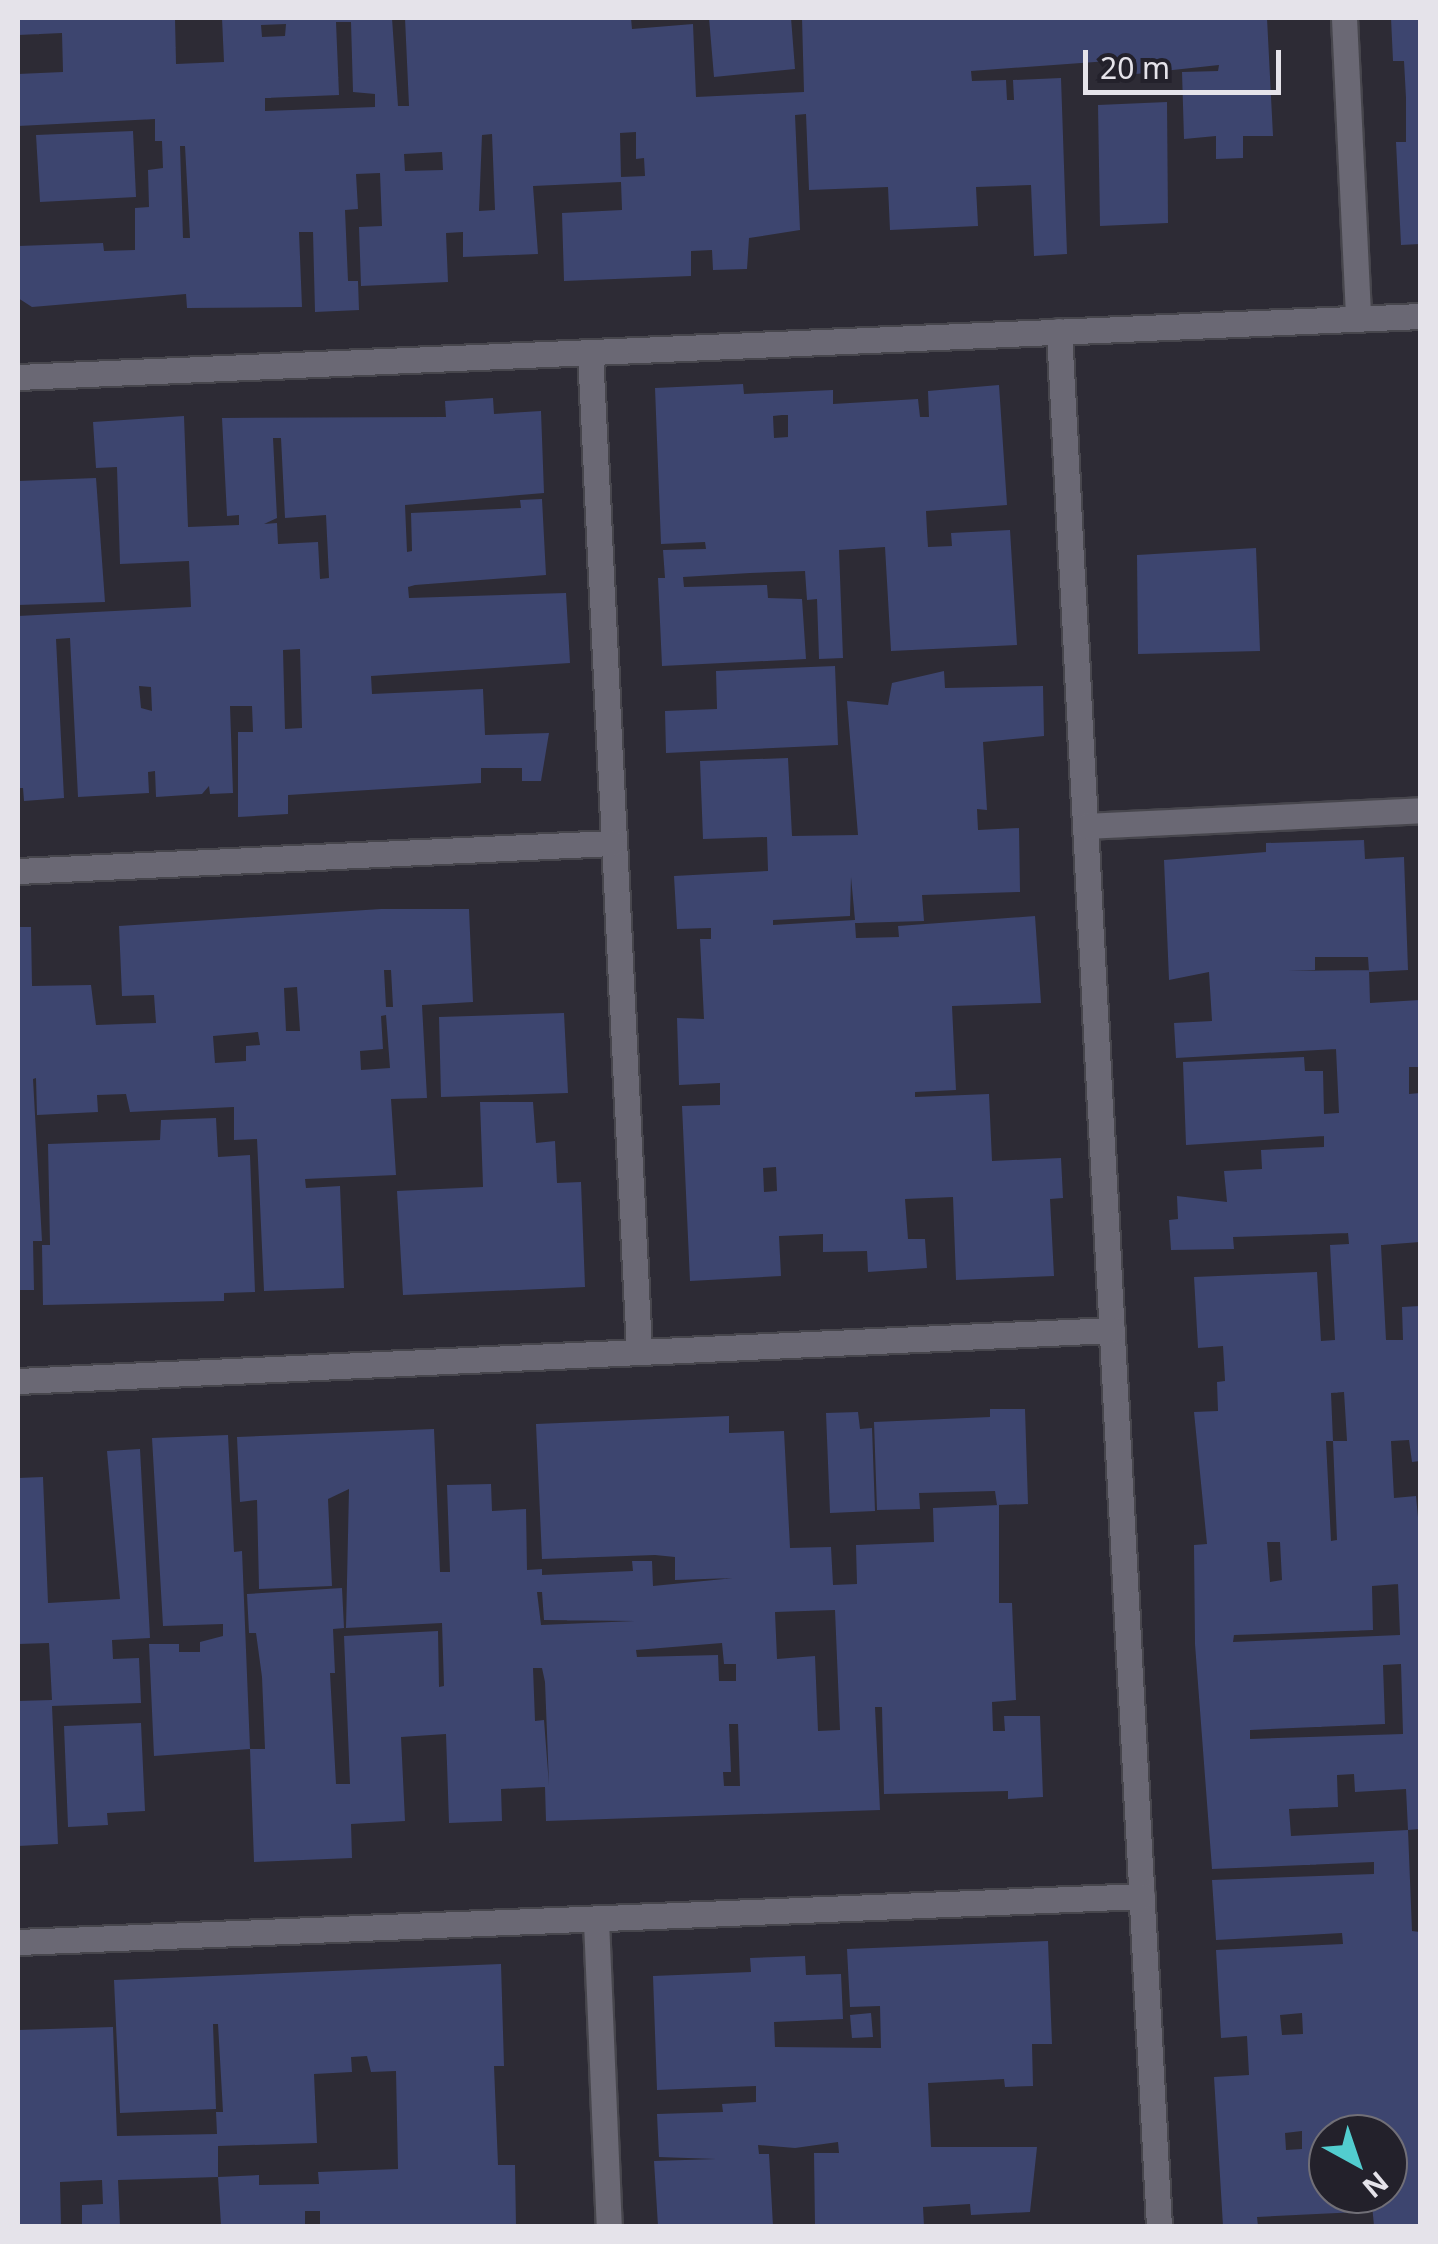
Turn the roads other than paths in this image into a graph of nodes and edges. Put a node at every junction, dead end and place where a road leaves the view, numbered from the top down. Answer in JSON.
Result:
{"nodes":[{"id":1,"x":1344,"y":18,"type":"edge"},
{"id":2,"x":1420,"y":316,"type":"edge"},
{"id":3,"x":1358,"y":319,"type":"junction"},
{"id":4,"x":1060,"y":332,"type":"junction"},
{"id":5,"x":590,"y":352,"type":"junction"},
{"id":6,"x":18,"y":376,"type":"edge"},
{"id":7,"x":1420,"y":810,"type":"edge"},
{"id":8,"x":1086,"y":826,"type":"junction"},
{"id":9,"x":612,"y":844,"type":"junction"},
{"id":10,"x":18,"y":871,"type":"edge"},
{"id":11,"x":1112,"y":1330,"type":"junction"},
{"id":12,"x":639,"y":1351,"type":"junction"},
{"id":13,"x":18,"y":1381,"type":"edge"},
{"id":14,"x":1142,"y":1896,"type":"junction"},
{"id":15,"x":596,"y":1921,"type":"junction"},
{"id":16,"x":18,"y":1942,"type":"edge"},
{"id":17,"x":609,"y":2226,"type":"edge"},
{"id":18,"x":1159,"y":2226,"type":"edge"}],
"edges":[{"from":1,"to":3,"type":"street"},
{"from":2,"to":3,"type":"street"},
{"from":3,"to":4,"type":"street"},
{"from":4,"to":5,"type":"street"},
{"from":4,"to":8,"type":"street"},
{"from":5,"to":6,"type":"street"},
{"from":5,"to":9,"type":"street"},
{"from":7,"to":8,"type":"street"},
{"from":8,"to":11,"type":"street"},
{"from":9,"to":10,"type":"street"},
{"from":9,"to":12,"type":"street"},
{"from":11,"to":12,"type":"street"},
{"from":11,"to":14,"type":"street"},
{"from":12,"to":13,"type":"street"},
{"from":14,"to":15,"type":"street"},
{"from":14,"to":18,"type":"street"},
{"from":15,"to":16,"type":"street"},
{"from":15,"to":17,"type":"street"}]}
